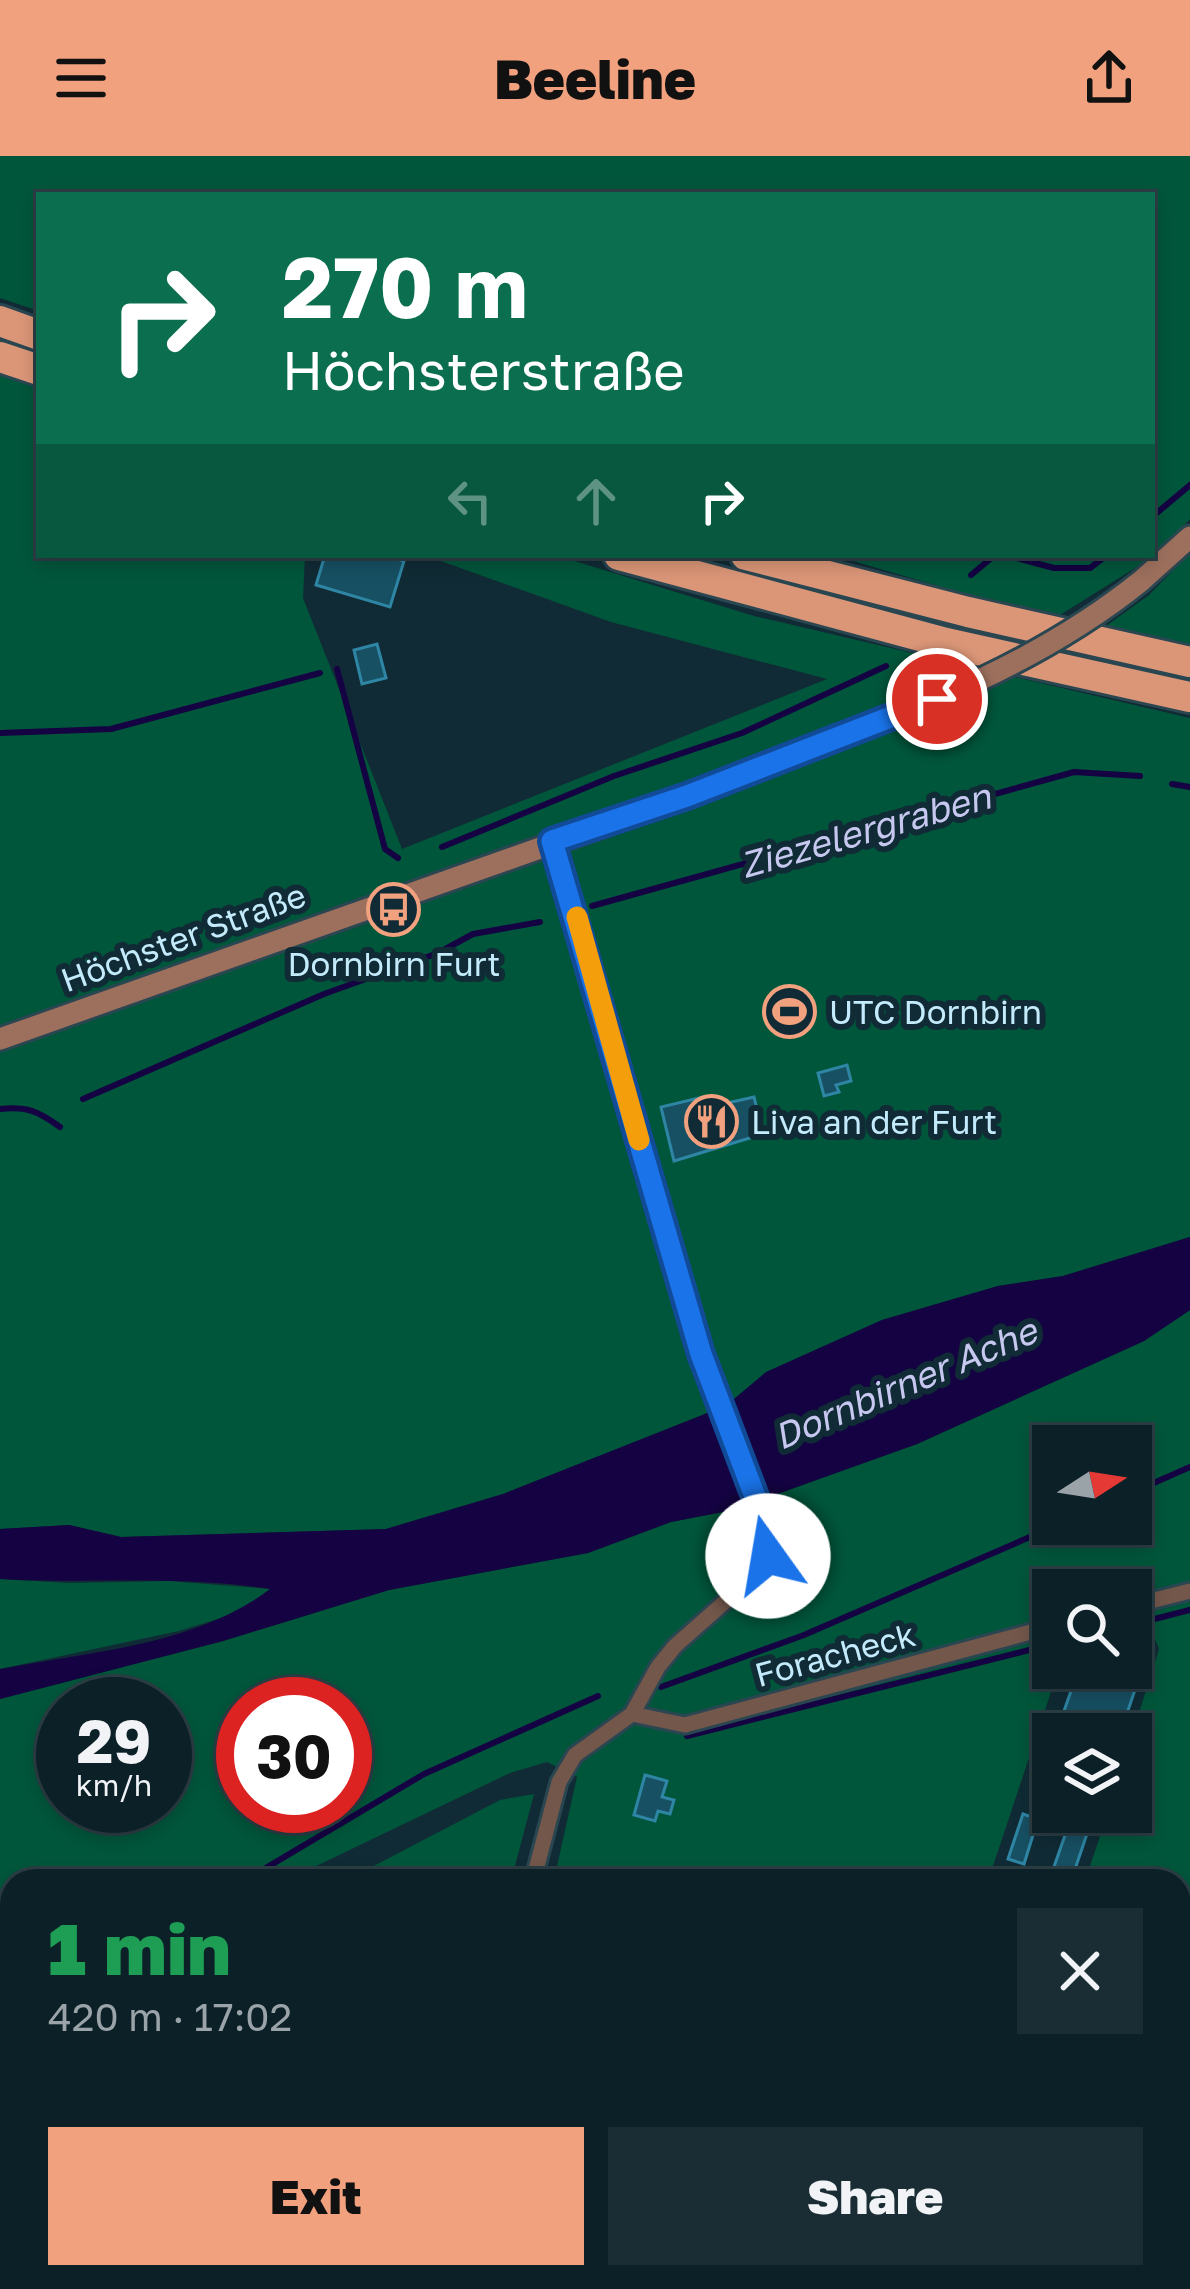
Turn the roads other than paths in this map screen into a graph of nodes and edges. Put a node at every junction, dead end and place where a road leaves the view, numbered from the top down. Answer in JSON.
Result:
{"nodes":[{"id":1,"x":0,"y":321,"type":"edge"},
{"id":2,"x":36,"y":334,"type":"edge"},
{"id":3,"x":0,"y":356,"type":"edge"},
{"id":4,"x":36,"y":369,"type":"edge"},
{"id":5,"x":1190,"y":538,"type":"edge"},
{"id":6,"x":630,"y":558,"type":"edge"},
{"id":7,"x":758,"y":558,"type":"edge"},
{"id":8,"x":1190,"y":662,"type":"edge"},
{"id":9,"x":1190,"y":697,"type":"edge"},
{"id":10,"x":552,"y":841,"type":"junction"},
{"id":11,"x":0,"y":1039,"type":"edge"},
{"id":12,"x":1190,"y":1591,"type":"edge"},
{"id":13,"x":1152,"y":1601,"type":"edge"},
{"id":14,"x":1032,"y":1632,"type":"edge"},
{"id":15,"x":632,"y":1714,"type":"junction"},
{"id":16,"x":536,"y":1869,"type":"edge"}],
"edges":[{"from":1,"to":2,"type":"highway"},
{"from":3,"to":4,"type":"highway"},
{"from":5,"to":10,"type":"main road","name":"Höchster Straße","bridge":true},
{"from":6,"to":9,"type":"highway"},
{"from":7,"to":8,"type":"highway"},
{"from":10,"to":11,"type":"main road","name":"Höchster Straße"},
{"from":10,"to":15,"type":"street"},
{"from":12,"to":13,"type":"street"},
{"from":14,"to":15,"type":"street","name":"Foracheck"},
{"from":15,"to":16,"type":"street"}]}
